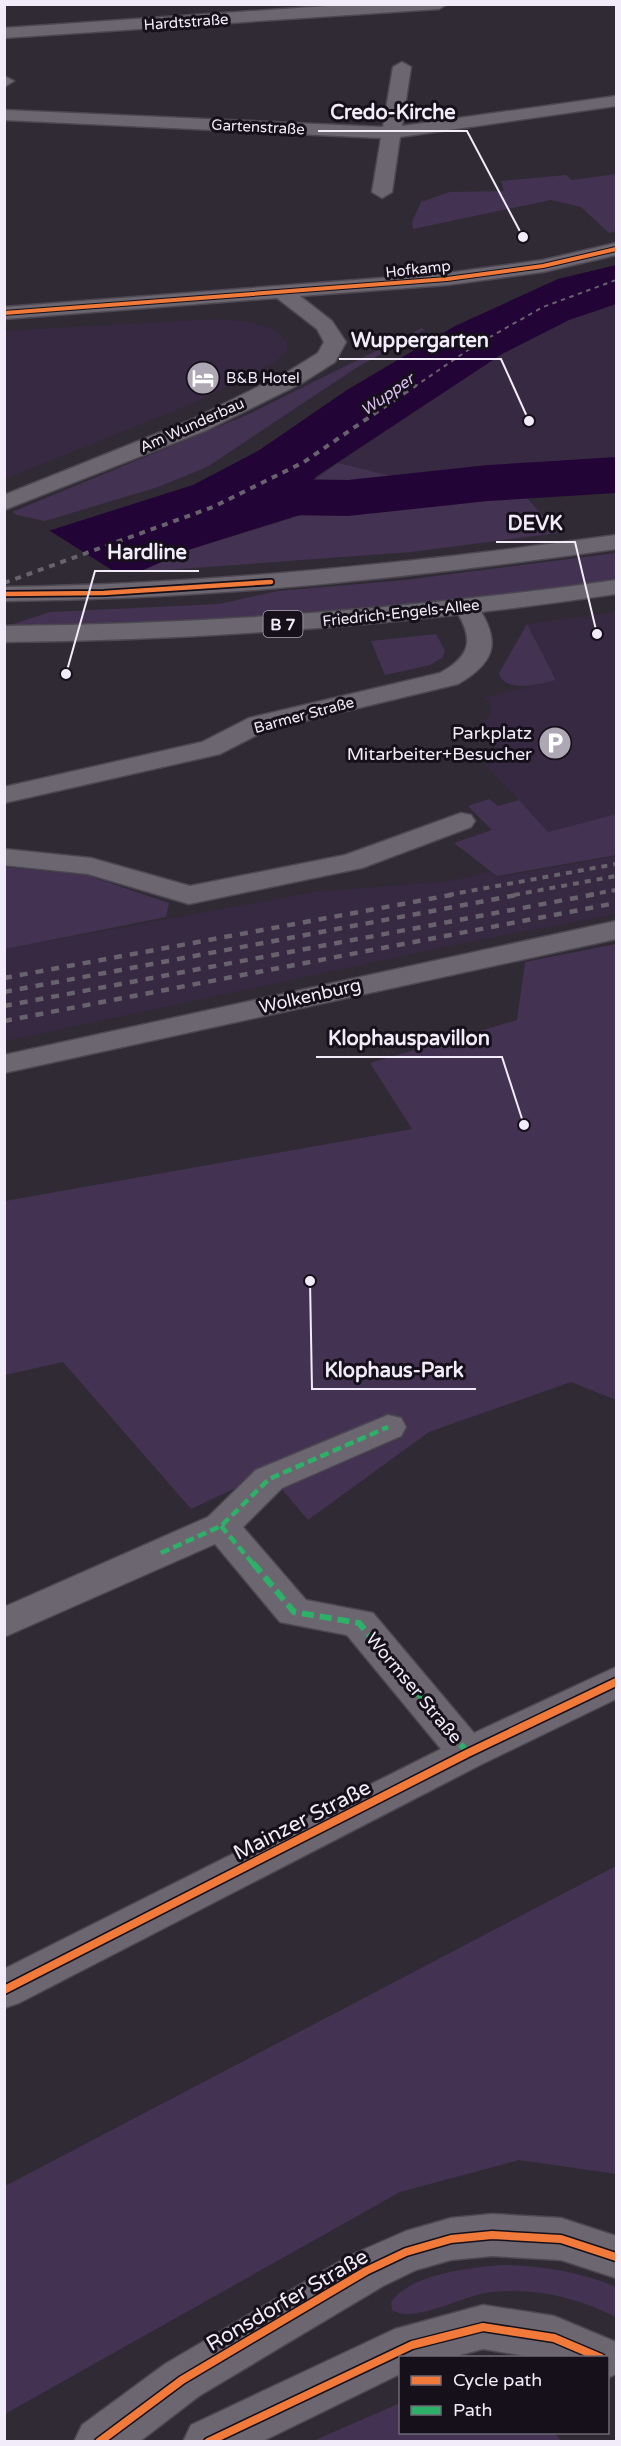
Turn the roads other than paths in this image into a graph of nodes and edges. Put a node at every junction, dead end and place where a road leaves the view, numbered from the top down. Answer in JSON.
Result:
{"nodes":[{"id":1,"x":439,"y":4,"type":"edge"},
{"id":2,"x":4,"y":33,"type":"edge"},
{"id":3,"x":402,"y":67,"type":"dead end"},
{"id":4,"x":616,"y":101,"type":"edge"},
{"id":5,"x":4,"y":115,"type":"edge"},
{"id":6,"x":393,"y":134,"type":"junction"},
{"id":7,"x":382,"y":192,"type":"dead end"},
{"id":8,"x":616,"y":249,"type":"edge"},
{"id":9,"x":284,"y":294,"type":"junction"},
{"id":10,"x":4,"y":313,"type":"edge"},
{"id":11,"x":4,"y":503,"type":"edge"},
{"id":12,"x":616,"y":542,"type":"edge"},
{"id":13,"x":616,"y":587,"type":"edge"},
{"id":14,"x":4,"y":596,"type":"edge"},
{"id":15,"x":466,"y":607,"type":"junction"},
{"id":16,"x":4,"y":634,"type":"edge"},
{"id":17,"x":4,"y":795,"type":"edge"},
{"id":18,"x":461,"y":821,"type":"dead end"},
{"id":19,"x":4,"y":857,"type":"edge"},
{"id":20,"x":616,"y":930,"type":"edge"},
{"id":21,"x":4,"y":1064,"type":"edge"},
{"id":22,"x":388,"y":1427,"type":"dead end"},
{"id":23,"x":221,"y":1526,"type":"junction"},
{"id":24,"x":4,"y":1623,"type":"edge"},
{"id":25,"x":616,"y":1682,"type":"edge"},
{"id":26,"x":468,"y":1753,"type":"junction"},
{"id":27,"x":4,"y":1990,"type":"edge"},
{"id":28,"x":616,"y":2257,"type":"edge"},
{"id":29,"x":596,"y":2356,"type":"edge"},
{"id":30,"x":99,"y":2442,"type":"edge"},
{"id":31,"x":208,"y":2442,"type":"edge"}],
"edges":[{"from":1,"to":2,"type":"street","name":"Hardtstraße"},
{"from":3,"to":6,"type":"street"},
{"from":4,"to":6,"type":"street","name":"Gartenstraße"},
{"from":5,"to":6,"type":"street","name":"Gartenstraße"},
{"from":6,"to":7,"type":"street"},
{"from":8,"to":9,"type":"street","name":"Hofkamp"},
{"from":9,"to":10,"type":"street","name":"Hofkamp"},
{"from":9,"to":11,"type":"street","name":"Am Wunderbau"},
{"from":12,"to":14,"type":"main road"},
{"from":13,"to":15,"type":"main road","name":"Friedrich-Engels-Allee","number":"B 7"},
{"from":15,"to":16,"type":"main road","name":"Friedrich-Engels-Allee","number":"B 7"},
{"from":15,"to":17,"type":"street","name":"Barmer Straße"},
{"from":18,"to":19,"type":"street"},
{"from":20,"to":21,"type":"street","name":"Wolkenburg"},
{"from":22,"to":23,"type":"street"},
{"from":23,"to":24,"type":"street"},
{"from":23,"to":26,"type":"street","name":"Wormser Straße"},
{"from":25,"to":26,"type":"street","name":"Mainzer Straße"},
{"from":26,"to":27,"type":"street","name":"Mainzer Straße"},
{"from":28,"to":30,"type":"main road","name":"Ronsdorfer Straße"},
{"from":29,"to":31,"type":"main road"}]}
